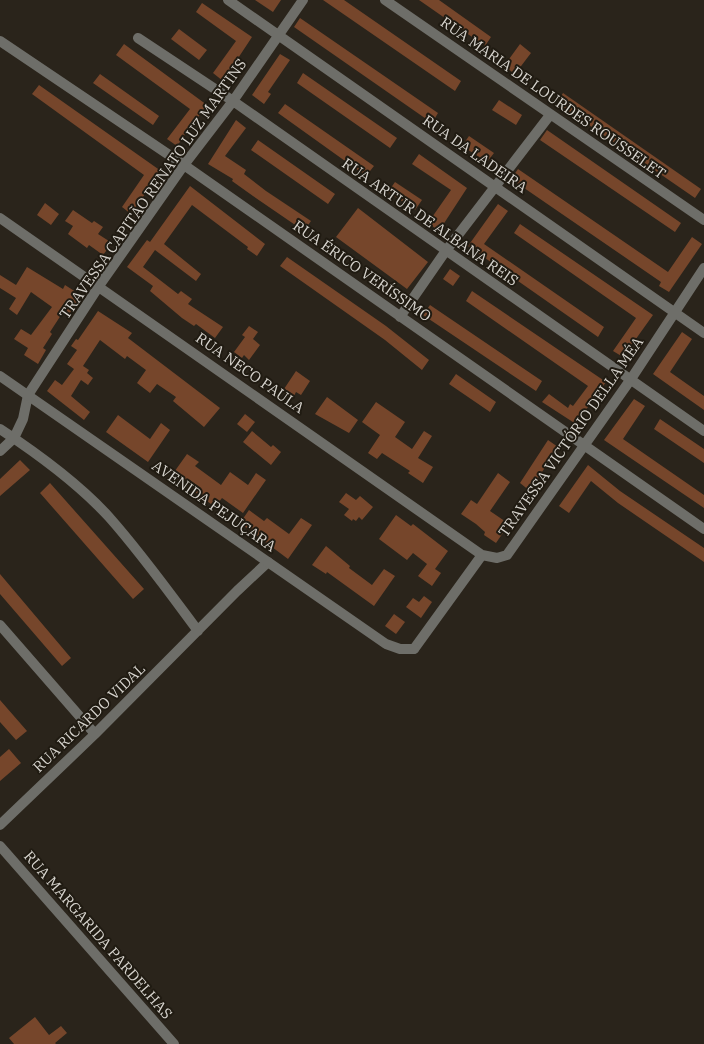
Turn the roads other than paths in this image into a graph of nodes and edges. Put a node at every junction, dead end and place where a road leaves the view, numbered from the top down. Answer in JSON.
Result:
{"nodes":[{"id":1,"x":228,"y":0,"type":"edge"},
{"id":2,"x":303,"y":0,"type":"edge"},
{"id":3,"x":385,"y":0,"type":"edge"},
{"id":4,"x":280,"y":36,"type":"junction"},
{"id":5,"x":138,"y":38,"type":"dead end"},
{"id":6,"x":0,"y":41,"type":"edge"},
{"id":7,"x":233,"y":102,"type":"junction"},
{"id":8,"x":550,"y":115,"type":"junction"},
{"id":9,"x":184,"y":165,"type":"junction"},
{"id":10,"x":494,"y":186,"type":"junction"},
{"id":11,"x":0,"y":218,"type":"edge"},
{"id":12,"x":704,"y":220,"type":"edge"},
{"id":13,"x":445,"y":252,"type":"junction"},
{"id":14,"x":704,"y":268,"type":"edge"},
{"id":15,"x":100,"y":286,"type":"junction"},
{"id":16,"x":675,"y":312,"type":"junction"},
{"id":17,"x":400,"y":317,"type":"junction"},
{"id":18,"x":704,"y":332,"type":"edge"},
{"id":19,"x":0,"y":376,"type":"edge"},
{"id":20,"x":631,"y":379,"type":"junction"},
{"id":21,"x":28,"y":395,"type":"junction"},
{"id":22,"x":0,"y":429,"type":"edge"},
{"id":23,"x":704,"y":431,"type":"edge"},
{"id":24,"x":14,"y":438,"type":"junction"},
{"id":25,"x":584,"y":446,"type":"junction"},
{"id":26,"x":0,"y":450,"type":"edge"},
{"id":27,"x":704,"y":529,"type":"edge"},
{"id":28,"x":482,"y":555,"type":"junction"},
{"id":29,"x":268,"y":562,"type":"junction"},
{"id":30,"x":0,"y":626,"type":"edge"},
{"id":31,"x":198,"y":631,"type":"junction"},
{"id":32,"x":95,"y":734,"type":"junction"},
{"id":33,"x":0,"y":825,"type":"edge"},
{"id":34,"x":0,"y":846,"type":"edge"},
{"id":35,"x":173,"y":1044,"type":"edge"}],
"edges":[{"from":1,"to":4,"type":"street","name":"RUA DA LADEIRA"},
{"from":2,"to":4,"type":"street","name":"TRAVESSA CAPITÃO RENATO LUZ MARTINS"},
{"from":3,"to":8,"type":"street","name":"RUA MARIA DE LOURDES ROUSSELET"},
{"from":4,"to":7,"type":"street","name":"TRAVESSA CAPITÃO RENATO LUZ MARTINS"},
{"from":4,"to":10,"type":"street","name":"RUA DA LADEIRA"},
{"from":5,"to":7,"type":"street","name":"RUA ARTUR DE ALBANA REIS"},
{"from":6,"to":9,"type":"street","name":"RUA ÉRICO VERÍSSIMO"},
{"from":7,"to":9,"type":"street","name":"TRAVESSA CAPITÃO RENATO LUZ MARTINS"},
{"from":7,"to":13,"type":"street","name":"RUA ARTUR DE ALBANA REIS"},
{"from":8,"to":10,"type":"street"},
{"from":8,"to":12,"type":"street","name":"RUA MARIA DE LOURDES ROUSSELET"},
{"from":9,"to":15,"type":"street","name":"TRAVESSA CAPITÃO RENATO LUZ MARTINS"},
{"from":9,"to":17,"type":"street","name":"RUA ÉRICO VERÍSSIMO"},
{"from":10,"to":13,"type":"street"},
{"from":10,"to":16,"type":"street","name":"RUA DA LADEIRA"},
{"from":11,"to":15,"type":"street","name":"RUA NECO PAULA"},
{"from":13,"to":17,"type":"street"},
{"from":13,"to":20,"type":"street","name":"RUA ARTUR DE ALBANA REIS"},
{"from":14,"to":16,"type":"street","name":"TRAVESSA VICTÓRIO DELLA MÉA"},
{"from":15,"to":21,"type":"street","name":"TRAVESSA CAPITÃO RENATO LUZ MARTINS"},
{"from":15,"to":28,"type":"street","name":"RUA NECO PAULA"},
{"from":16,"to":18,"type":"street","name":"RUA DA LADEIRA"},
{"from":16,"to":20,"type":"street","name":"TRAVESSA VICTÓRIO DELLA MÉA"},
{"from":17,"to":25,"type":"street","name":"RUA ÉRICO VERÍSSIMO"},
{"from":19,"to":21,"type":"street","name":"AVENIDA PEJUÇARA"},
{"from":20,"to":23,"type":"street","name":"RUA ARTUR DE ALBANA REIS"},
{"from":20,"to":25,"type":"street","name":"TRAVESSA VICTÓRIO DELLA MÉA"},
{"from":21,"to":24,"type":"street"},
{"from":21,"to":29,"type":"street","name":"AVENIDA PEJUÇARA"},
{"from":22,"to":24,"type":"street"},
{"from":24,"to":26,"type":"street"},
{"from":24,"to":31,"type":"street"},
{"from":25,"to":27,"type":"street","name":"RUA ÉRICO VERÍSSIMO"},
{"from":25,"to":28,"type":"street","name":"TRAVESSA VICTÓRIO DELLA MÉA"},
{"from":28,"to":29,"type":"street","name":"AVENIDA PEJUÇARA"},
{"from":29,"to":31,"type":"street","name":"RUA RICARDO VIDAL"},
{"from":30,"to":32,"type":"street"},
{"from":31,"to":32,"type":"street","name":"RUA RICARDO VIDAL"},
{"from":32,"to":33,"type":"street","name":"RUA RICARDO VIDAL"},
{"from":34,"to":35,"type":"street","name":"RUA MARGARIDA PARDELHAS"}]}
